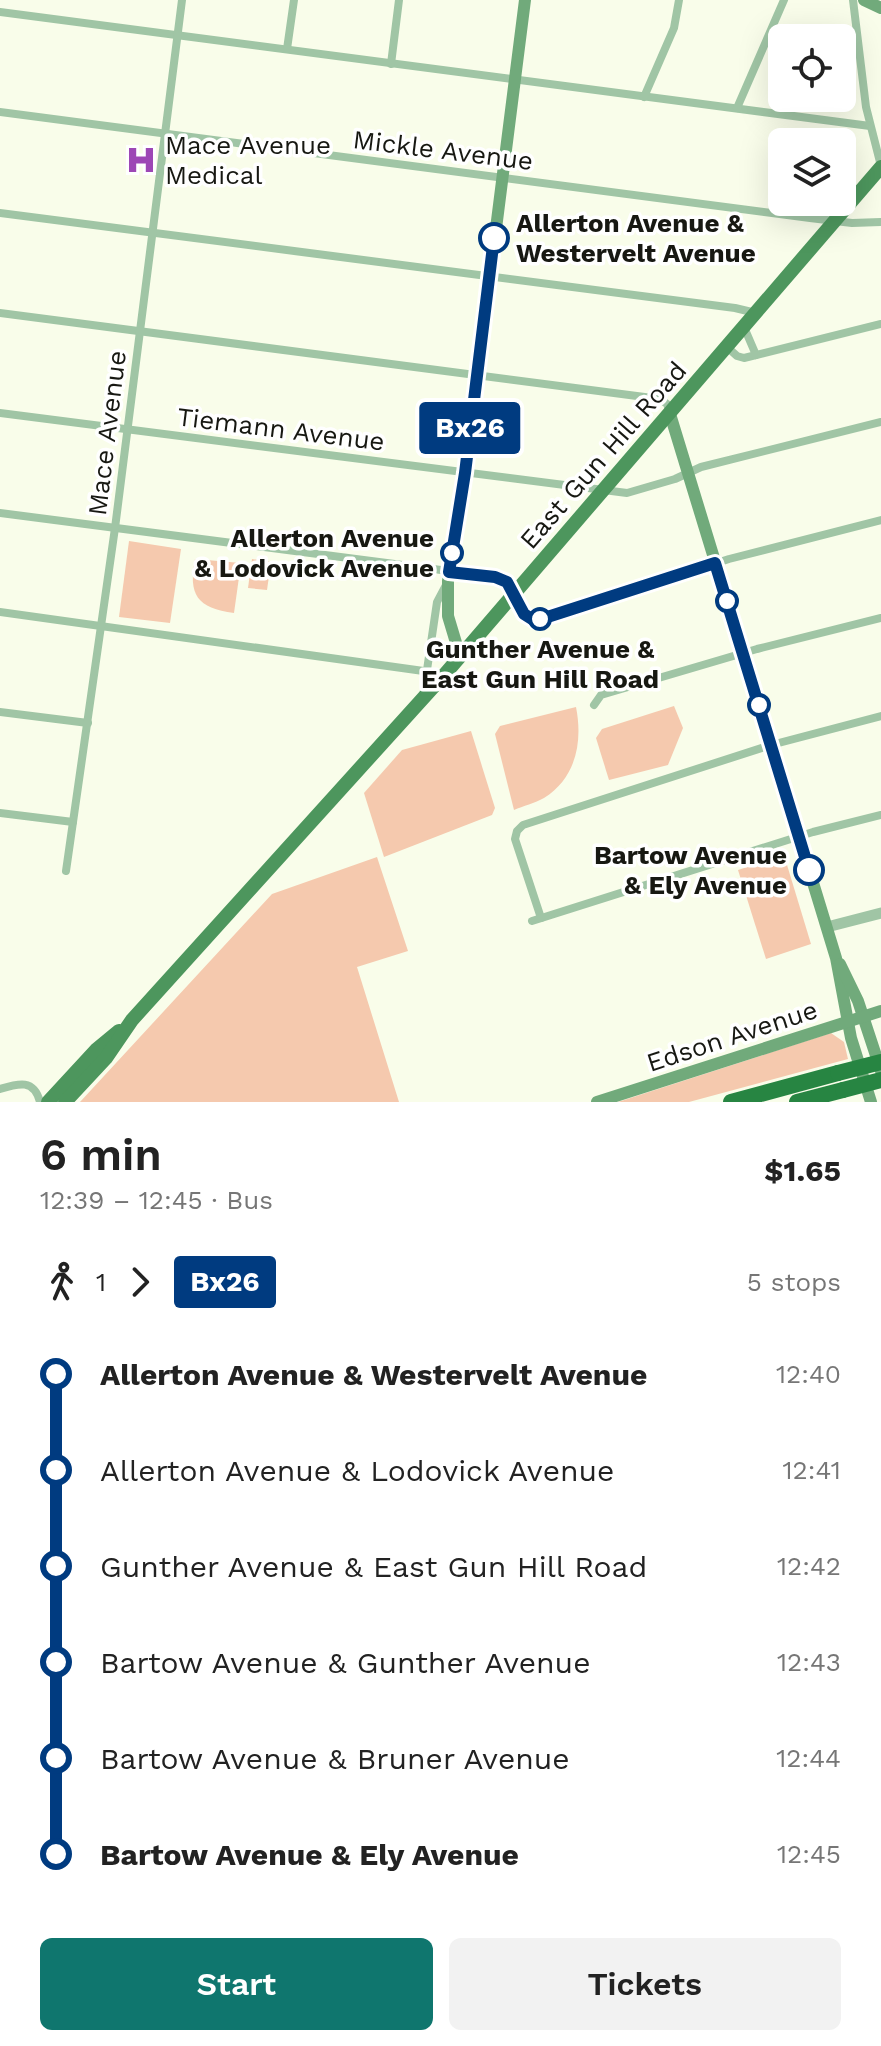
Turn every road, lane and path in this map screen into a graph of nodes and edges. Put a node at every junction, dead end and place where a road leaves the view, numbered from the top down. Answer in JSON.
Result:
{"nodes":[{"id":1,"x":182,"y":0,"type":"edge"},
{"id":2,"x":294,"y":0,"type":"edge"},
{"id":3,"x":399,"y":0,"type":"edge"},
{"id":4,"x":525,"y":0,"type":"edge"},
{"id":5,"x":679,"y":0,"type":"edge"},
{"id":6,"x":784,"y":0,"type":"edge"},
{"id":7,"x":853,"y":0,"type":"edge"},
{"id":8,"x":864,"y":0,"type":"edge"},
{"id":9,"x":881,"y":8,"type":"edge"},
{"id":10,"x":0,"y":12,"type":"edge"},
{"id":11,"x":178,"y":35,"type":"junction"},
{"id":12,"x":287,"y":49,"type":"junction"},
{"id":13,"x":391,"y":64,"type":"junction"},
{"id":14,"x":515,"y":79,"type":"junction"},
{"id":15,"x":644,"y":97,"type":"junction"},
{"id":16,"x":737,"y":108,"type":"junction"},
{"id":17,"x":0,"y":112,"type":"edge"},
{"id":18,"x":870,"y":126,"type":"junction"},
{"id":19,"x":165,"y":134,"type":"junction"},
{"id":20,"x":881,"y":166,"type":"edge"},
{"id":21,"x":502,"y":177,"type":"junction"},
{"id":22,"x":0,"y":213,"type":"edge"},
{"id":23,"x":835,"y":221,"type":"junction"},
{"id":24,"x":881,"y":222,"type":"edge"},
{"id":25,"x":152,"y":233,"type":"junction"},
{"id":26,"x":489,"y":276,"type":"junction"},
{"id":27,"x":0,"y":313,"type":"edge"},
{"id":28,"x":756,"y":313,"type":"junction"},
{"id":29,"x":881,"y":324,"type":"edge"},
{"id":30,"x":744,"y":327,"type":"junction"},
{"id":31,"x":140,"y":331,"type":"junction"},
{"id":32,"x":727,"y":347,"type":"junction"},
{"id":33,"x":756,"y":355,"type":"junction"},
{"id":34,"x":476,"y":374,"type":"junction"},
{"id":35,"x":0,"y":413,"type":"edge"},
{"id":36,"x":670,"y":414,"type":"junction"},
{"id":37,"x":881,"y":422,"type":"edge"},
{"id":38,"x":127,"y":429,"type":"junction"},
{"id":39,"x":687,"y":472,"type":"junction"},
{"id":40,"x":465,"y":473,"type":"junction"},
{"id":41,"x":605,"y":491,"type":"junction"},
{"id":42,"x":0,"y":513,"type":"edge"},
{"id":43,"x":881,"y":520,"type":"edge"},
{"id":44,"x":115,"y":528,"type":"junction"},
{"id":45,"x":715,"y":563,"type":"junction"},
{"id":46,"x":449,"y":576,"type":"junction"},
{"id":47,"x":515,"y":595,"type":"junction"},
{"id":48,"x":0,"y":612,"type":"edge"},
{"id":49,"x":881,"y":618,"type":"edge"},
{"id":50,"x":101,"y":626,"type":"junction"},
{"id":51,"x":743,"y":653,"type":"junction"},
{"id":52,"x":460,"y":656,"type":"junction"},
{"id":53,"x":427,"y":672,"type":"junction"},
{"id":54,"x":445,"y":674,"type":"junction"},
{"id":55,"x":423,"y":698,"type":"junction"},
{"id":56,"x":594,"y":705,"type":"dead end"},
{"id":57,"x":0,"y":712,"type":"edge"},
{"id":58,"x":881,"y":716,"type":"edge"},
{"id":59,"x":88,"y":723,"type":"junction"},
{"id":60,"x":771,"y":745,"type":"junction"},
{"id":61,"x":0,"y":813,"type":"edge"},
{"id":62,"x":881,"y":815,"type":"edge"},
{"id":63,"x":73,"y":822,"type":"junction"},
{"id":64,"x":799,"y":837,"type":"junction"},
{"id":65,"x":66,"y":871,"type":"dead end"},
{"id":66,"x":881,"y":913,"type":"edge"},
{"id":67,"x":827,"y":927,"type":"junction"},
{"id":68,"x":836,"y":958,"type":"junction"},
{"id":69,"x":881,"y":1011,"type":"edge"},
{"id":70,"x":864,"y":1017,"type":"junction"},
{"id":71,"x":132,"y":1020,"type":"junction"},
{"id":72,"x":847,"y":1022,"type":"junction"},
{"id":73,"x":881,"y":1062,"type":"edge"},
{"id":74,"x":881,"y":1071,"type":"edge"},
{"id":75,"x":881,"y":1080,"type":"edge"},
{"id":76,"x":0,"y":1089,"type":"edge"},
{"id":77,"x":40,"y":1102,"type":"edge"},
{"id":78,"x":48,"y":1102,"type":"edge"},
{"id":79,"x":65,"y":1102,"type":"edge"},
{"id":80,"x":597,"y":1102,"type":"edge"},
{"id":81,"x":731,"y":1102,"type":"edge"},
{"id":82,"x":797,"y":1102,"type":"edge"},
{"id":83,"x":871,"y":1102,"type":"edge"}],
"edges":[{"from":1,"to":11,"type":"street","name":"Mace Avenue"},
{"from":2,"to":12,"type":"street"},
{"from":3,"to":13,"type":"street"},
{"from":4,"to":14,"type":"main road"},
{"from":5,"to":15,"type":"street"},
{"from":6,"to":16,"type":"street"},
{"from":7,"to":18,"type":"street"},
{"from":8,"to":9,"type":"main road"},
{"from":10,"to":11,"type":"street"},
{"from":11,"to":12,"type":"street"},
{"from":11,"to":19,"type":"street","name":"Mace Avenue"},
{"from":12,"to":13,"type":"street"},
{"from":13,"to":14,"type":"street"},
{"from":14,"to":15,"type":"street"},
{"from":14,"to":21,"type":"main road"},
{"from":15,"to":16,"type":"street"},
{"from":16,"to":18,"type":"street"},
{"from":17,"to":19,"type":"street","name":"Mickle Avenue"},
{"from":18,"to":20,"type":"street"},
{"from":19,"to":21,"type":"street","name":"Mickle Avenue"},
{"from":19,"to":25,"type":"street","name":"Mace Avenue"},
{"from":20,"to":23,"type":"main road","name":"East Gun Hill Road"},
{"from":21,"to":23,"type":"street","name":"Mickle Avenue"},
{"from":21,"to":26,"type":"main road"},
{"from":22,"to":25,"type":"street"},
{"from":23,"to":24,"type":"street","name":"Mickle Avenue"},
{"from":23,"to":28,"type":"main road","name":"East Gun Hill Road"},
{"from":25,"to":26,"type":"street"},
{"from":25,"to":31,"type":"street","name":"Mace Avenue"},
{"from":26,"to":28,"type":"street"},
{"from":26,"to":34,"type":"main road"},
{"from":27,"to":31,"type":"street"},
{"from":28,"to":30,"type":"main road","name":"East Gun Hill Road"},
{"from":29,"to":33,"type":"street"},
{"from":30,"to":32,"type":"main road","name":"East Gun Hill Road"},
{"from":30,"to":33,"type":"street"},
{"from":31,"to":34,"type":"street"},
{"from":31,"to":38,"type":"street","name":"Mace Avenue"},
{"from":32,"to":33,"type":"street"},
{"from":32,"to":36,"type":"main road","name":"East Gun Hill Road"},
{"from":34,"to":36,"type":"street"},
{"from":34,"to":40,"type":"main road"},
{"from":35,"to":38,"type":"street","name":"Tiemann Avenue"},
{"from":36,"to":39,"type":"main road"},
{"from":36,"to":41,"type":"main road","name":"East Gun Hill Road"},
{"from":37,"to":39,"type":"street","name":"Tiemann Avenue"},
{"from":38,"to":40,"type":"street","name":"Tiemann Avenue"},
{"from":38,"to":44,"type":"street","name":"Mace Avenue"},
{"from":39,"to":41,"type":"street","name":"Tiemann Avenue"},
{"from":39,"to":45,"type":"main road"},
{"from":40,"to":41,"type":"street","name":"Tiemann Avenue"},
{"from":40,"to":46,"type":"main road"},
{"from":41,"to":47,"type":"main road","name":"East Gun Hill Road"},
{"from":42,"to":44,"type":"street"},
{"from":43,"to":45,"type":"street"},
{"from":44,"to":46,"type":"street"},
{"from":44,"to":50,"type":"street","name":"Mace Avenue"},
{"from":45,"to":47,"type":"street"},
{"from":45,"to":51,"type":"main road"},
{"from":46,"to":47,"type":"street"},
{"from":46,"to":52,"type":"main road"},
{"from":46,"to":53,"type":"street"},
{"from":47,"to":52,"type":"main road","name":"East Gun Hill Road"},
{"from":48,"to":50,"type":"street"},
{"from":49,"to":51,"type":"street"},
{"from":50,"to":53,"type":"street"},
{"from":50,"to":59,"type":"street","name":"Mace Avenue"},
{"from":51,"to":56,"type":"street"},
{"from":51,"to":60,"type":"main road"},
{"from":52,"to":54,"type":"main road","name":"East Gun Hill Road"},
{"from":53,"to":54,"type":"street"},
{"from":53,"to":55,"type":"street"},
{"from":54,"to":55,"type":"main road","name":"East Gun Hill Road"},
{"from":55,"to":71,"type":"main road","name":"East Gun Hill Road"},
{"from":57,"to":59,"type":"street"},
{"from":58,"to":60,"type":"street"},
{"from":59,"to":63,"type":"street","name":"Mace Avenue"},
{"from":60,"to":64,"type":"main road"},
{"from":60,"to":64,"type":"street"},
{"from":61,"to":63,"type":"street"},
{"from":62,"to":64,"type":"street"},
{"from":63,"to":65,"type":"street","name":"Mace Avenue"},
{"from":64,"to":67,"type":"main road"},
{"from":66,"to":67,"type":"street"},
{"from":67,"to":68,"type":"main road"},
{"from":68,"to":70,"type":"main road"},
{"from":68,"to":72,"type":"main road"},
{"from":69,"to":70,"type":"main road","name":"Edson Avenue"},
{"from":70,"to":72,"type":"main road","name":"Edson Avenue"},
{"from":70,"to":74,"type":"main road"},
{"from":71,"to":78,"type":"main road","name":"East Gun Hill Road"},
{"from":71,"to":79,"type":"main road","name":"East Gun Hill Road"},
{"from":72,"to":80,"type":"main road","name":"Edson Avenue"},
{"from":72,"to":83,"type":"main road"},
{"from":73,"to":81,"type":"highway","bridge":true},
{"from":75,"to":82,"type":"highway","bridge":true},
{"from":76,"to":77,"type":"street"}]}
